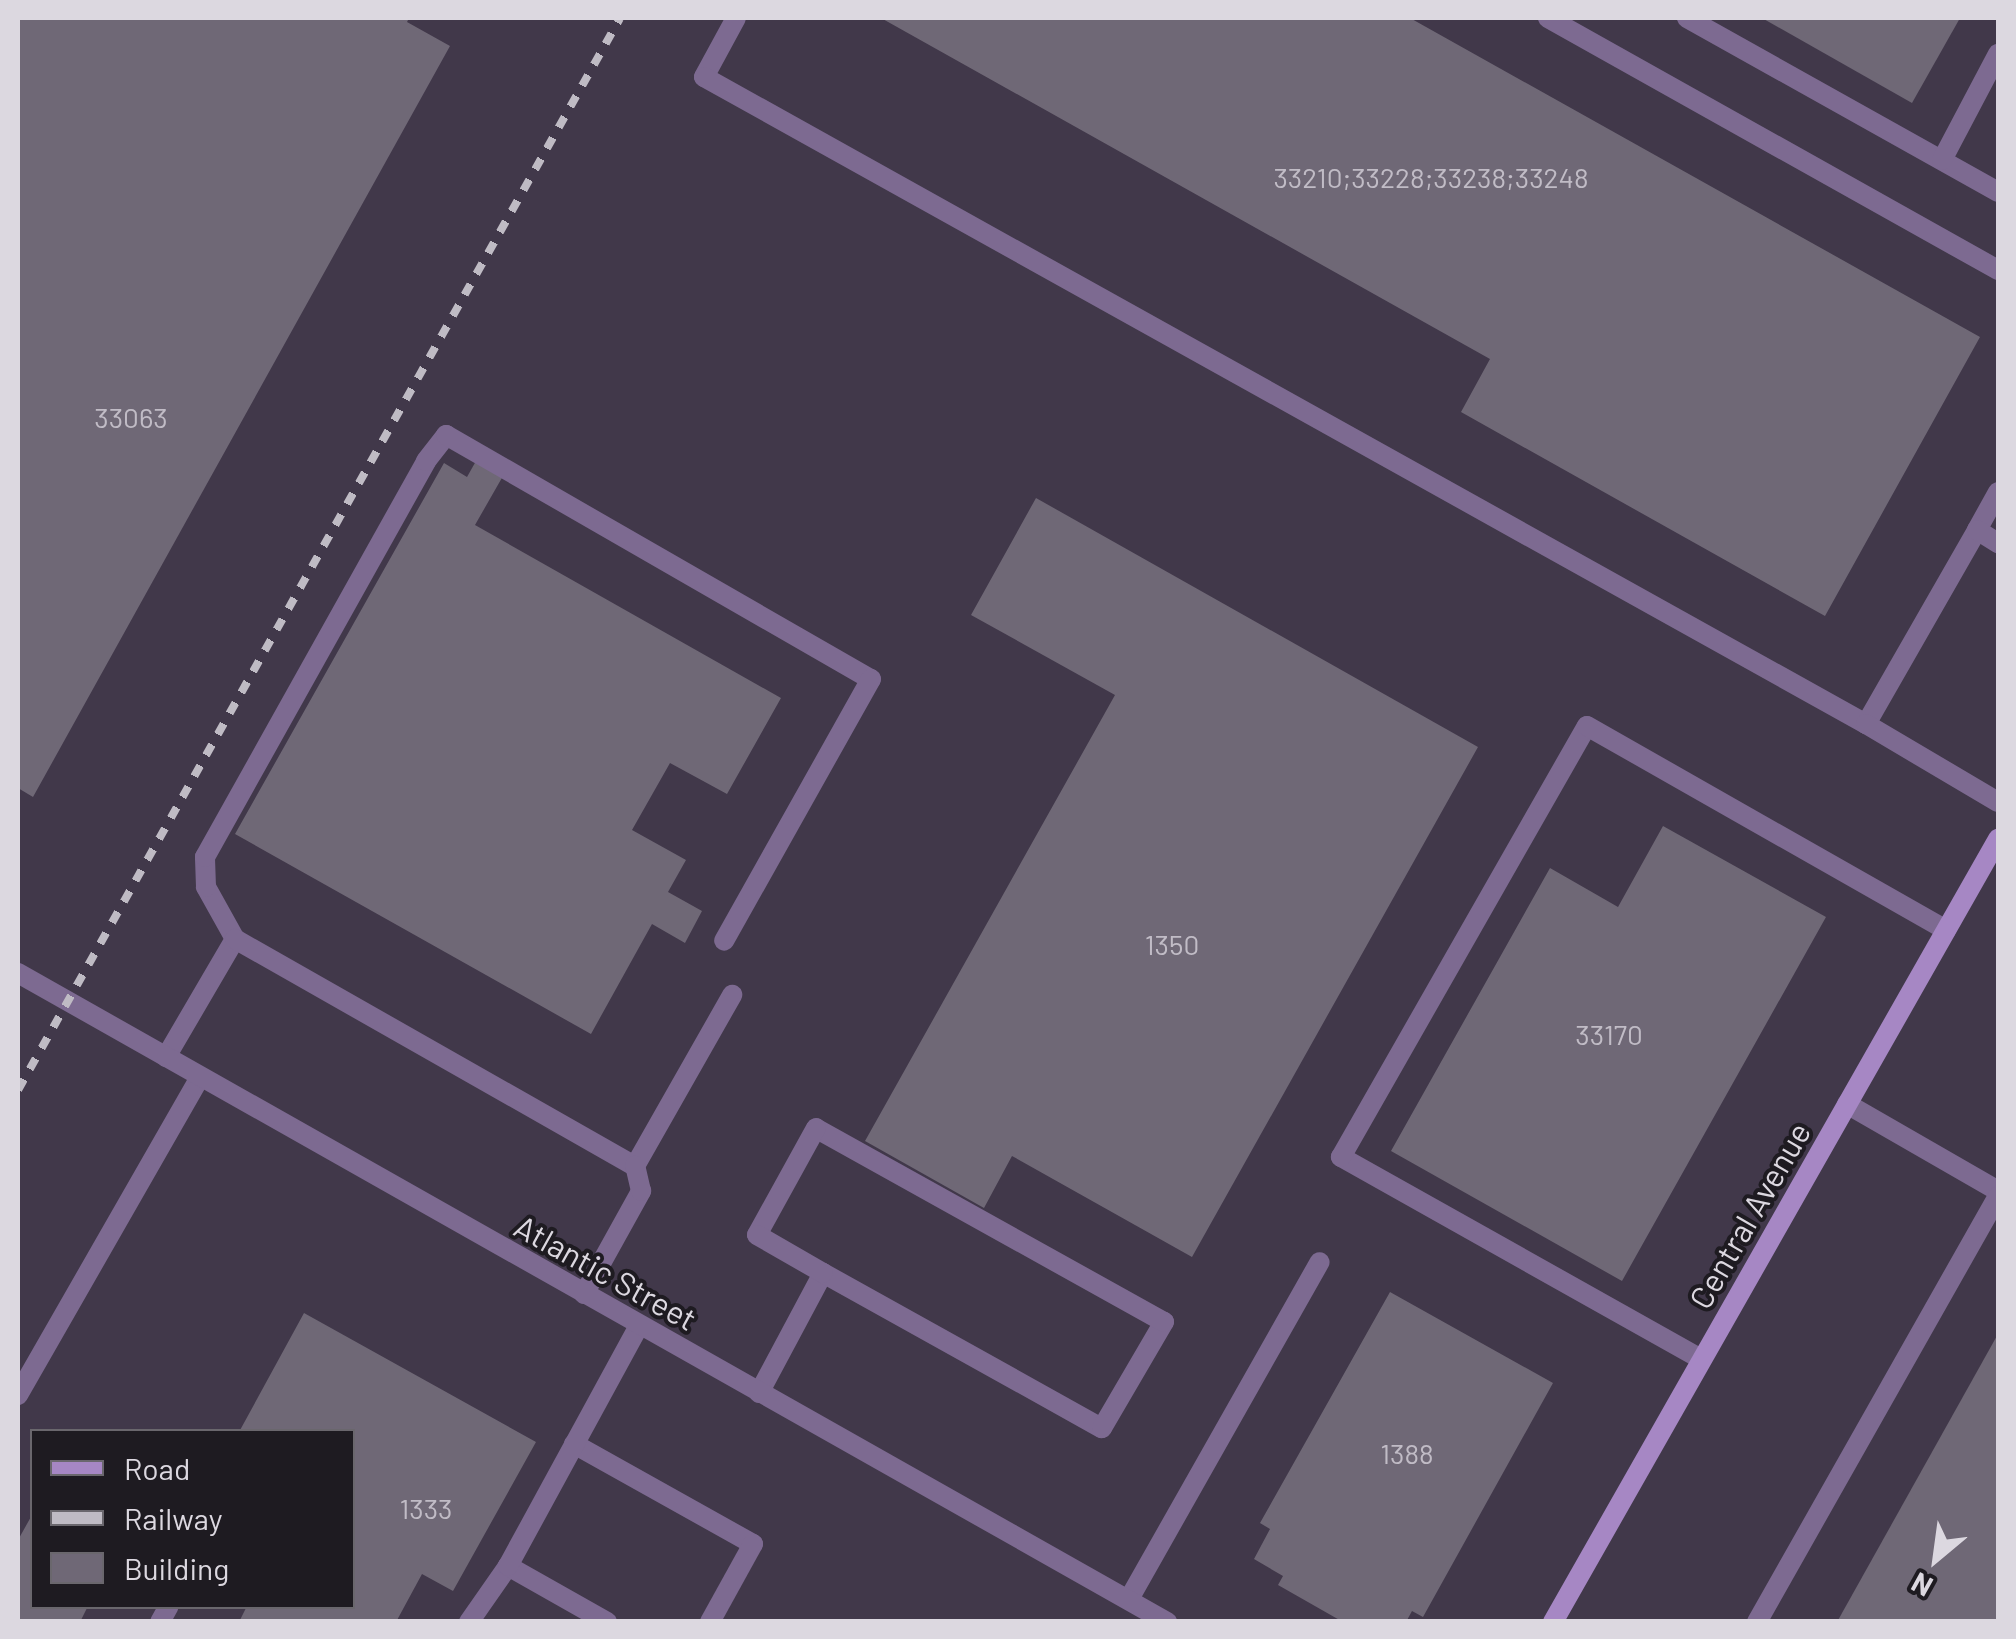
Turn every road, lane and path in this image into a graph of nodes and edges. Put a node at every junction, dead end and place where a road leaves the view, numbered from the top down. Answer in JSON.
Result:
{"nodes":[{"id":1,"x":736,"y":18,"type":"edge"},
{"id":2,"x":1548,"y":18,"type":"edge"},
{"id":3,"x":1687,"y":18,"type":"edge"},
{"id":4,"x":1998,"y":54,"type":"edge"},
{"id":5,"x":1942,"y":160,"type":"junction"},
{"id":6,"x":1998,"y":192,"type":"edge"},
{"id":7,"x":1998,"y":270,"type":"edge"},
{"id":8,"x":1998,"y":492,"type":"edge"},
{"id":9,"x":1977,"y":530,"type":"junction"},
{"id":10,"x":1998,"y":543,"type":"edge"},
{"id":11,"x":1866,"y":724,"type":"junction"},
{"id":12,"x":1998,"y":802,"type":"edge"},
{"id":13,"x":1998,"y":839,"type":"edge"},
{"id":14,"x":1946,"y":930,"type":"junction"},
{"id":15,"x":234,"y":940,"type":"junction"},
{"id":16,"x":724,"y":941,"type":"dead end"},
{"id":17,"x":18,"y":973,"type":"edge"},
{"id":18,"x":732,"y":995,"type":"dead end"},
{"id":19,"x":166,"y":1057,"type":"junction"},
{"id":20,"x":200,"y":1076,"type":"junction"},
{"id":21,"x":1847,"y":1104,"type":"junction"},
{"id":22,"x":635,"y":1166,"type":"junction"},
{"id":23,"x":1998,"y":1193,"type":"edge"},
{"id":24,"x":1320,"y":1262,"type":"dead end"},
{"id":25,"x":823,"y":1273,"type":"junction"},
{"id":26,"x":584,"y":1294,"type":"junction"},
{"id":27,"x":639,"y":1326,"type":"junction"},
{"id":28,"x":1701,"y":1359,"type":"junction"},
{"id":29,"x":759,"y":1393,"type":"junction"},
{"id":30,"x":18,"y":1395,"type":"edge"},
{"id":31,"x":574,"y":1444,"type":"junction"},
{"id":32,"x":508,"y":1566,"type":"junction"},
{"id":33,"x":1129,"y":1600,"type":"junction"},
{"id":34,"x":470,"y":1622,"type":"edge"},
{"id":35,"x":607,"y":1622,"type":"edge"},
{"id":36,"x":710,"y":1622,"type":"edge"},
{"id":37,"x":1167,"y":1622,"type":"edge"},
{"id":38,"x":1553,"y":1622,"type":"edge"},
{"id":39,"x":1756,"y":1622,"type":"edge"}],
"edges":[{"from":1,"to":11,"type":"street"},
{"from":2,"to":7,"type":"street"},
{"from":3,"to":5,"type":"street"},
{"from":4,"to":5,"type":"street"},
{"from":5,"to":6,"type":"street"},
{"from":8,"to":9,"type":"street"},
{"from":9,"to":10,"type":"street"},
{"from":9,"to":11,"type":"street"},
{"from":11,"to":12,"type":"street"},
{"from":13,"to":14,"type":"street","name":"Central Avenue"},
{"from":14,"to":21,"type":"street","name":"Central Avenue"},
{"from":14,"to":28,"type":"street"},
{"from":15,"to":16,"type":"street"},
{"from":15,"to":19,"type":"street"},
{"from":15,"to":22,"type":"street"},
{"from":17,"to":19,"type":"street","name":"Atlantic Street"},
{"from":18,"to":22,"type":"street"},
{"from":19,"to":20,"type":"street","name":"Atlantic Street"},
{"from":20,"to":26,"type":"street","name":"Atlantic Street"},
{"from":20,"to":30,"type":"street"},
{"from":21,"to":23,"type":"street"},
{"from":21,"to":28,"type":"street","name":"Central Avenue"},
{"from":22,"to":26,"type":"street"},
{"from":23,"to":39,"type":"street"},
{"from":24,"to":33,"type":"street"},
{"from":25,"to":25,"type":"street"},
{"from":25,"to":29,"type":"street"},
{"from":26,"to":27,"type":"street","name":"Atlantic Street"},
{"from":27,"to":29,"type":"street","name":"Atlantic Street"},
{"from":27,"to":31,"type":"street"},
{"from":28,"to":38,"type":"street","name":"Central Avenue"},
{"from":29,"to":33,"type":"street","name":"Atlantic Street"},
{"from":31,"to":32,"type":"street"},
{"from":31,"to":36,"type":"street"},
{"from":32,"to":34,"type":"street"},
{"from":32,"to":35,"type":"street"},
{"from":33,"to":37,"type":"street","name":"Atlantic Street"}]}
